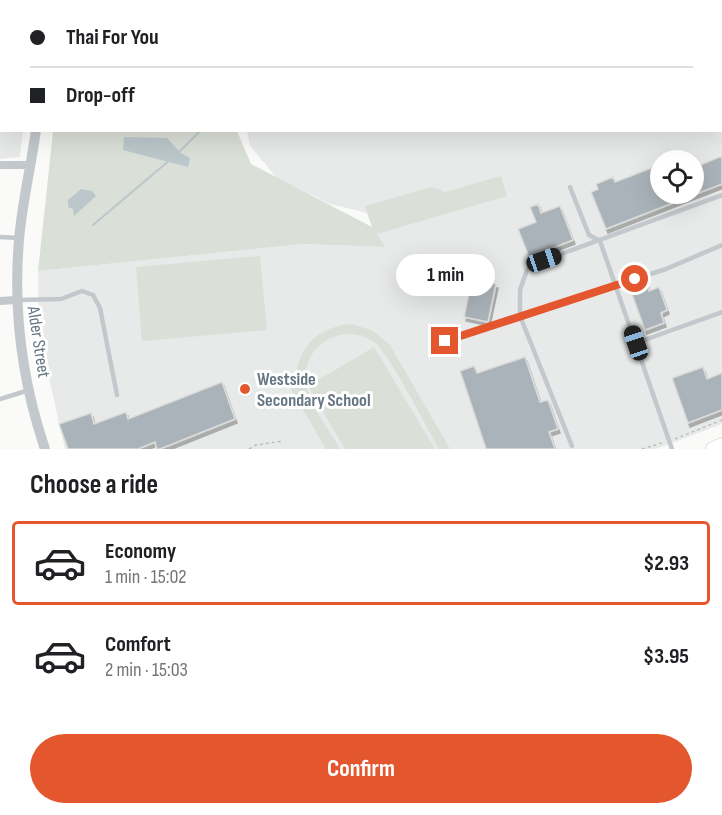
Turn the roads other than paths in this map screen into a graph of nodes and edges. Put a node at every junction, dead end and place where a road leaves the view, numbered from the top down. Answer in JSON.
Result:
{"nodes":[{"id":1,"x":36,"y":132,"type":"edge"},
{"id":2,"x":0,"y":165,"type":"edge"},
{"id":3,"x":31,"y":165,"type":"junction"},
{"id":4,"x":570,"y":187,"type":"dead end"},
{"id":5,"x":722,"y":195,"type":"edge"},
{"id":6,"x":0,"y":237,"type":"edge"},
{"id":7,"x":19,"y":238,"type":"junction"},
{"id":8,"x":600,"y":241,"type":"junction"},
{"id":9,"x":722,"y":245,"type":"edge"},
{"id":10,"x":615,"y":285,"type":"junction"},
{"id":11,"x":16,"y":300,"type":"junction"},
{"id":12,"x":0,"y":301,"type":"edge"},
{"id":13,"x":722,"y":312,"type":"edge"},
{"id":14,"x":520,"y":316,"type":"junction"},
{"id":15,"x":445,"y":341,"type":"dead end"},
{"id":16,"x":636,"y":343,"type":"junction"},
{"id":17,"x":30,"y":390,"type":"junction"},
{"id":18,"x":117,"y":395,"type":"dead end"},
{"id":19,"x":0,"y":399,"type":"edge"},
{"id":20,"x":572,"y":446,"type":"dead end"},
{"id":21,"x":722,"y":446,"type":"edge"},
{"id":22,"x":45,"y":449,"type":"edge"},
{"id":23,"x":672,"y":449,"type":"edge"},
{"id":24,"x":713,"y":449,"type":"edge"}],
"edges":[{"from":1,"to":3,"type":"street","name":"Alder Street"},
{"from":2,"to":3,"type":"street"},
{"from":3,"to":7,"type":"street","name":"Alder Street"},
{"from":4,"to":8,"type":"lane"},
{"from":5,"to":8,"type":"lane"},
{"from":6,"to":7,"type":"lane"},
{"from":7,"to":11,"type":"street","name":"Alder Street"},
{"from":8,"to":10,"type":"lane"},
{"from":8,"to":14,"type":"lane"},
{"from":9,"to":10,"type":"lane"},
{"from":10,"to":14,"type":"lane"},
{"from":10,"to":16,"type":"lane"},
{"from":11,"to":12,"type":"street"},
{"from":11,"to":17,"type":"street","name":"Alder Street"},
{"from":11,"to":18,"type":"lane"},
{"from":13,"to":16,"type":"lane"},
{"from":14,"to":15,"type":"lane"},
{"from":14,"to":20,"type":"lane"},
{"from":16,"to":23,"type":"lane"},
{"from":17,"to":19,"type":"lane"},
{"from":17,"to":22,"type":"street","name":"Alder Street"},
{"from":21,"to":24,"type":"main road"}]}
